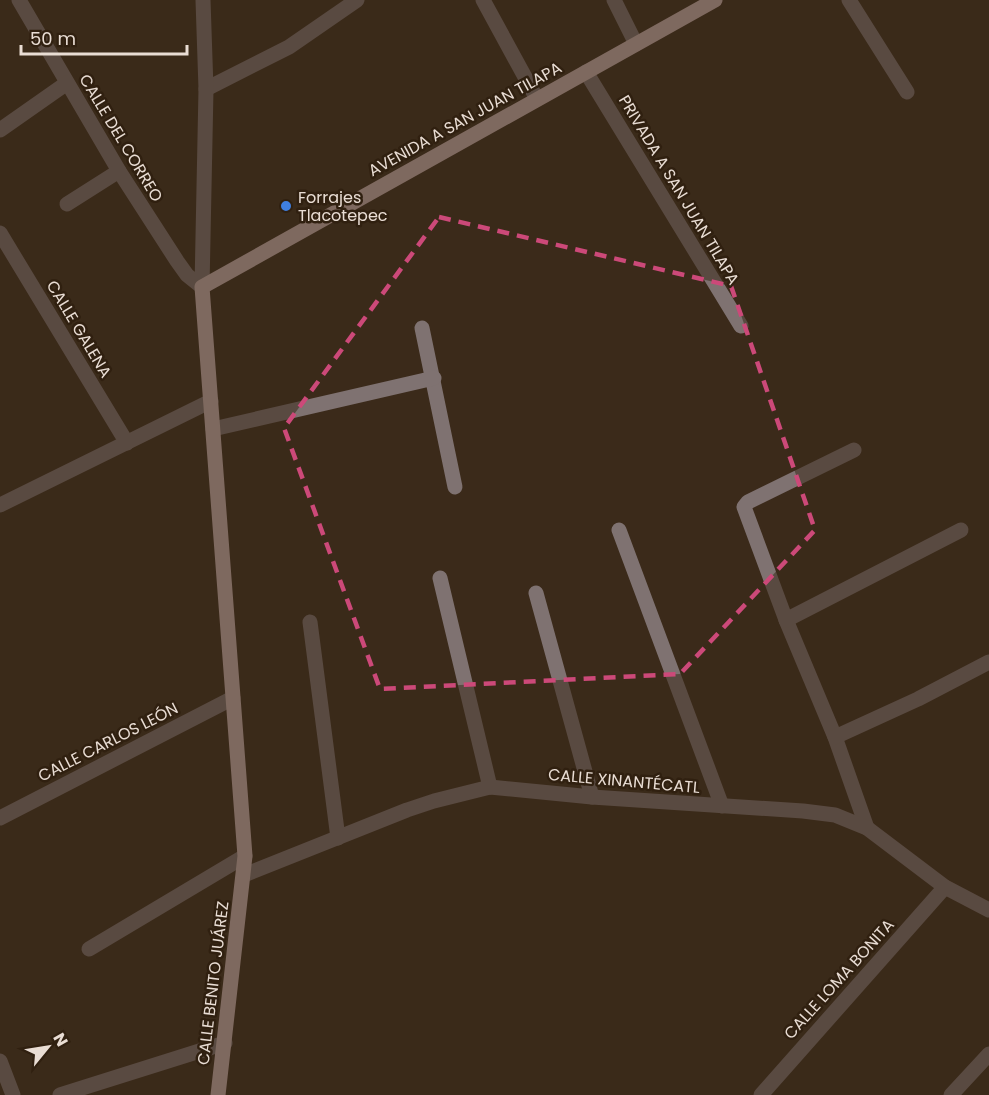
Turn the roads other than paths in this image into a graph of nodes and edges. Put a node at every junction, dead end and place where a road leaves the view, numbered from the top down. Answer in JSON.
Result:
{"nodes":[{"id":1,"x":19,"y":0,"type":"edge"},
{"id":2,"x":203,"y":0,"type":"edge"},
{"id":3,"x":357,"y":0,"type":"edge"},
{"id":4,"x":483,"y":0,"type":"edge"},
{"id":5,"x":614,"y":0,"type":"edge"},
{"id":6,"x":715,"y":0,"type":"edge"},
{"id":7,"x":849,"y":0,"type":"edge"},
{"id":8,"x":636,"y":44,"type":"junction"},
{"id":9,"x":586,"y":72,"type":"junction"},
{"id":10,"x":67,"y":83,"type":"junction"},
{"id":11,"x":206,"y":89,"type":"junction"},
{"id":12,"x":907,"y":92,"type":"dead end"},
{"id":13,"x":537,"y":99,"type":"junction"},
{"id":14,"x":0,"y":130,"type":"edge"},
{"id":15,"x":119,"y":171,"type":"junction"},
{"id":16,"x":67,"y":204,"type":"dead end"},
{"id":17,"x":0,"y":233,"type":"edge"},
{"id":18,"x":202,"y":287,"type":"junction"},
{"id":19,"x":741,"y":326,"type":"dead end"},
{"id":20,"x":422,"y":328,"type":"dead end"},
{"id":21,"x":434,"y":378,"type":"junction"},
{"id":22,"x":211,"y":401,"type":"junction"},
{"id":23,"x":213,"y":429,"type":"junction"},
{"id":24,"x":127,"y":443,"type":"junction"},
{"id":25,"x":854,"y":450,"type":"dead end"},
{"id":26,"x":455,"y":487,"type":"dead end"},
{"id":27,"x":0,"y":505,"type":"edge"},
{"id":28,"x":619,"y":530,"type":"dead end"},
{"id":29,"x":961,"y":530,"type":"dead end"},
{"id":30,"x":440,"y":578,"type":"dead end"},
{"id":31,"x":536,"y":593,"type":"dead end"},
{"id":32,"x":786,"y":620,"type":"junction"},
{"id":33,"x":310,"y":622,"type":"dead end"},
{"id":34,"x":989,"y":662,"type":"edge"},
{"id":35,"x":233,"y":698,"type":"junction"},
{"id":36,"x":835,"y":737,"type":"junction"},
{"id":37,"x":490,"y":788,"type":"junction"},
{"id":38,"x":592,"y":797,"type":"junction"},
{"id":39,"x":722,"y":806,"type":"junction"},
{"id":40,"x":0,"y":818,"type":"edge"},
{"id":41,"x":867,"y":828,"type":"junction"},
{"id":42,"x":338,"y":838,"type":"junction"},
{"id":43,"x":245,"y":856,"type":"junction"},
{"id":44,"x":244,"y":875,"type":"junction"},
{"id":45,"x":945,"y":887,"type":"junction"},
{"id":46,"x":989,"y":910,"type":"edge"},
{"id":47,"x":90,"y":949,"type":"dead end"},
{"id":48,"x":225,"y":1043,"type":"junction"},
{"id":49,"x":989,"y":1054,"type":"edge"},
{"id":50,"x":0,"y":1061,"type":"edge"},
{"id":51,"x":13,"y":1095,"type":"edge"},
{"id":52,"x":60,"y":1095,"type":"edge"},
{"id":53,"x":218,"y":1095,"type":"edge"},
{"id":54,"x":761,"y":1095,"type":"edge"},
{"id":55,"x":951,"y":1095,"type":"edge"}],
"edges":[{"from":1,"to":10,"type":"street","name":"CALLE DEL CORREO"},
{"from":2,"to":11,"type":"street"},
{"from":3,"to":11,"type":"street"},
{"from":4,"to":13,"type":"street"},
{"from":5,"to":8,"type":"street"},
{"from":6,"to":8,"type":"main road","name":"AVENIDA A SAN JUAN TILAPA"},
{"from":7,"to":12,"type":"street"},
{"from":8,"to":9,"type":"main road","name":"AVENIDA A SAN JUAN TILAPA"},
{"from":9,"to":13,"type":"main road","name":"AVENIDA A SAN JUAN TILAPA"},
{"from":9,"to":19,"type":"street","name":"PRIVADA A SAN JUAN TILAPA"},
{"from":10,"to":14,"type":"street"},
{"from":10,"to":15,"type":"street","name":"CALLE DEL CORREO"},
{"from":11,"to":18,"type":"street"},
{"from":13,"to":18,"type":"main road","name":"AVENIDA A SAN JUAN TILAPA"},
{"from":15,"to":16,"type":"street"},
{"from":15,"to":18,"type":"street","name":"CALLE DEL CORREO"},
{"from":17,"to":24,"type":"street","name":"CALLE GALENA"},
{"from":18,"to":22,"type":"main road","name":"CALLE BENITO JUÁREZ"},
{"from":20,"to":21,"type":"street"},
{"from":21,"to":23,"type":"street"},
{"from":21,"to":26,"type":"street"},
{"from":22,"to":23,"type":"main road","name":"CALLE BENITO JUÁREZ"},
{"from":22,"to":24,"type":"street"},
{"from":23,"to":35,"type":"main road","name":"CALLE BENITO JUÁREZ"},
{"from":24,"to":27,"type":"street"},
{"from":25,"to":32,"type":"street"},
{"from":28,"to":39,"type":"street"},
{"from":29,"to":32,"type":"street"},
{"from":30,"to":37,"type":"street"},
{"from":31,"to":38,"type":"street"},
{"from":32,"to":36,"type":"street"},
{"from":33,"to":42,"type":"street"},
{"from":34,"to":36,"type":"street"},
{"from":35,"to":40,"type":"street","name":"CALLE CARLOS LEÓN"},
{"from":35,"to":43,"type":"main road","name":"CALLE BENITO JUÁREZ"},
{"from":36,"to":41,"type":"street"},
{"from":37,"to":38,"type":"street","name":"CALLE XINANTÉCATL"},
{"from":37,"to":42,"type":"street","name":"CALLE XINANTÉCATL"},
{"from":38,"to":39,"type":"street","name":"CALLE XINANTÉCATL"},
{"from":39,"to":41,"type":"street","name":"CALLE XINANTÉCATL"},
{"from":41,"to":45,"type":"street","name":"CALLE XINANTÉCATL"},
{"from":42,"to":44,"type":"street","name":"CALLE XINANTÉCATL"},
{"from":43,"to":44,"type":"main road","name":"CALLE BENITO JUÁREZ"},
{"from":43,"to":47,"type":"street"},
{"from":44,"to":48,"type":"main road","name":"CALLE BENITO JUÁREZ"},
{"from":45,"to":46,"type":"street","name":"CALLE XINANTÉCATL"},
{"from":45,"to":54,"type":"street","name":"CALLE LOMA BONITA"},
{"from":48,"to":52,"type":"street"},
{"from":48,"to":53,"type":"main road","name":"CALLE BENITO JUÁREZ"},
{"from":49,"to":55,"type":"street"},
{"from":50,"to":51,"type":"street"}]}
